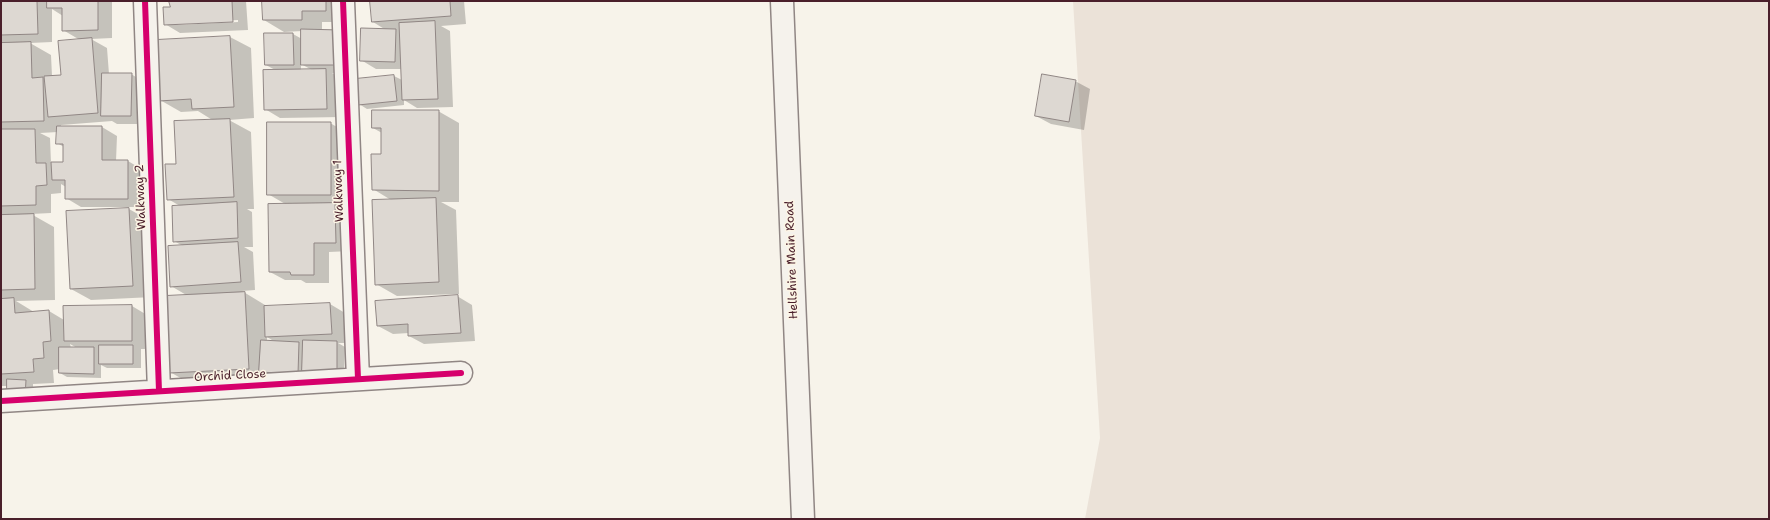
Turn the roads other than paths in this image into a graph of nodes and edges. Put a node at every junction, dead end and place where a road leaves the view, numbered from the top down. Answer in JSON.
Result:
{"nodes":[{"id":1,"x":145,"y":1,"type":"edge"},
{"id":2,"x":343,"y":1,"type":"edge"},
{"id":3,"x":782,"y":1,"type":"edge"},
{"id":4,"x":461,"y":373,"type":"dead end"},
{"id":5,"x":358,"y":379,"type":"junction"},
{"id":6,"x":159,"y":391,"type":"junction"},
{"id":7,"x":1,"y":401,"type":"edge"},
{"id":8,"x":802,"y":519,"type":"edge"}],
"edges":[{"from":1,"to":6,"type":"street","name":"Walkway 2"},
{"from":2,"to":5,"type":"street","name":"Walkway 1"},
{"from":3,"to":8,"type":"street","name":"Hellshire Main Road"},
{"from":4,"to":5,"type":"street","name":"Orchid Close"},
{"from":5,"to":6,"type":"street","name":"Orchid Close"},
{"from":6,"to":7,"type":"street","name":"Orchid Close"}]}
